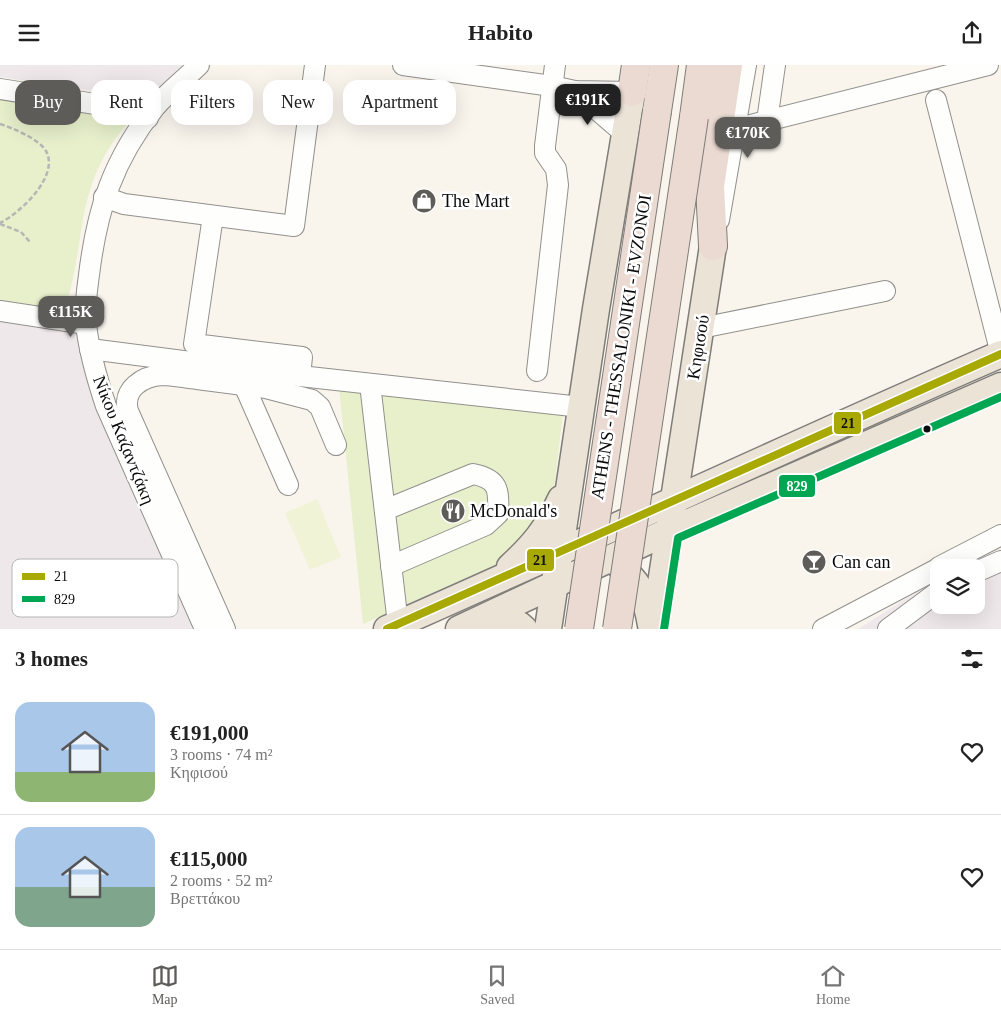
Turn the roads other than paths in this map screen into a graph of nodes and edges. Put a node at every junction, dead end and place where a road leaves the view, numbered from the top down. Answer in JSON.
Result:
{"nodes":[{"id":1,"x":199,"y":65,"type":"edge"},
{"id":2,"x":315,"y":65,"type":"edge"},
{"id":3,"x":403,"y":65,"type":"edge"},
{"id":4,"x":555,"y":65,"type":"edge"},
{"id":5,"x":630,"y":65,"type":"edge"},
{"id":6,"x":636,"y":65,"type":"edge"},
{"id":7,"x":664,"y":65,"type":"edge"},
{"id":8,"x":701,"y":65,"type":"edge"},
{"id":9,"x":728,"y":65,"type":"edge"},
{"id":10,"x":746,"y":65,"type":"edge"},
{"id":11,"x":775,"y":65,"type":"edge"},
{"id":12,"x":988,"y":65,"type":"edge"},
{"id":13,"x":455,"y":68,"type":"edge"},
{"id":14,"x":552,"y":86,"type":"junction"},
{"id":15,"x":0,"y":89,"type":"edge"},
{"id":16,"x":575,"y":91,"type":"junction"},
{"id":17,"x":632,"y":92,"type":"junction"},
{"id":18,"x":936,"y":100,"type":"dead end"},
{"id":19,"x":161,"y":102,"type":"edge"},
{"id":20,"x":91,"y":103,"type":"edge"},
{"id":21,"x":767,"y":121,"type":"junction"},
{"id":22,"x":143,"y":125,"type":"edge"},
{"id":23,"x":735,"y":129,"type":"junction"},
{"id":24,"x":624,"y":134,"type":"junction"},
{"id":25,"x":104,"y":197,"type":"junction"},
{"id":26,"x":213,"y":215,"type":"junction"},
{"id":27,"x":713,"y":246,"type":"junction"},
{"id":28,"x":885,"y":291,"type":"dead end"},
{"id":29,"x":0,"y":311,"type":"edge"},
{"id":30,"x":86,"y":323,"type":"junction"},
{"id":31,"x":701,"y":328,"type":"junction"},
{"id":32,"x":90,"y":349,"type":"junction"},
{"id":33,"x":1001,"y":354,"type":"edge"},
{"id":34,"x":537,"y":371,"type":"dead end"},
{"id":35,"x":300,"y":376,"type":"junction"},
{"id":36,"x":370,"y":383,"type":"junction"},
{"id":37,"x":244,"y":385,"type":"junction"},
{"id":38,"x":1001,"y":386,"type":"edge"},
{"id":39,"x":581,"y":407,"type":"junction"},
{"id":40,"x":336,"y":445,"type":"dead end"},
{"id":41,"x":683,"y":445,"type":"junction"},
{"id":42,"x":740,"y":469,"type":"junction"},
{"id":43,"x":571,"y":475,"type":"junction"},
{"id":44,"x":288,"y":485,"type":"dead end"},
{"id":45,"x":674,"y":499,"type":"junction"},
{"id":46,"x":385,"y":510,"type":"junction"},
{"id":47,"x":628,"y":520,"type":"junction"},
{"id":48,"x":669,"y":531,"type":"junction"},
{"id":49,"x":1001,"y":535,"type":"edge"},
{"id":50,"x":560,"y":551,"type":"junction"},
{"id":51,"x":612,"y":558,"type":"junction"},
{"id":52,"x":956,"y":559,"type":"edge"},
{"id":53,"x":1001,"y":561,"type":"edge"},
{"id":54,"x":391,"y":566,"type":"junction"},
{"id":55,"x":985,"y":568,"type":"edge"},
{"id":56,"x":930,"y":573,"type":"edge"},
{"id":57,"x":985,"y":573,"type":"edge"},
{"id":58,"x":1001,"y":575,"type":"edge"},
{"id":59,"x":495,"y":582,"type":"junction"},
{"id":60,"x":554,"y":585,"type":"junction"},
{"id":61,"x":199,"y":592,"type":"junction"},
{"id":62,"x":930,"y":598,"type":"edge"},
{"id":63,"x":392,"y":627,"type":"edge"},
{"id":64,"x":462,"y":628,"type":"edge"},
{"id":65,"x":205,"y":629,"type":"edge"},
{"id":66,"x":225,"y":629,"type":"edge"},
{"id":67,"x":524,"y":629,"type":"edge"},
{"id":68,"x":548,"y":629,"type":"edge"},
{"id":69,"x":579,"y":629,"type":"edge"},
{"id":70,"x":617,"y":629,"type":"edge"},
{"id":71,"x":653,"y":629,"type":"edge"},
{"id":72,"x":823,"y":629,"type":"edge"},
{"id":73,"x":888,"y":629,"type":"edge"}],
"edges":[{"from":1,"to":19,"type":"street","name":"Νίκου Καζαντζάκη"},
{"from":2,"to":26,"type":"street"},
{"from":3,"to":13,"type":"street"},
{"from":4,"to":14,"type":"street"},
{"from":5,"to":17,"type":"street"},
{"from":6,"to":17,"type":"highway"},
{"from":7,"to":69,"type":"highway","name":"ATHENS - THESSALONIKI - EVZONOI","bridge":true},
{"from":8,"to":70,"type":"highway","name":"ATHENS - THESSALONIKI - EVZONOI","bridge":true},
{"from":9,"to":27,"type":"highway"},
{"from":10,"to":23,"type":"street","name":"Κηφισού"},
{"from":11,"to":21,"type":"street"},
{"from":12,"to":21,"type":"street"},
{"from":13,"to":14,"type":"street"},
{"from":14,"to":16,"type":"street"},
{"from":14,"to":34,"type":"street"},
{"from":15,"to":20,"type":"street"},
{"from":16,"to":17,"type":"street"},
{"from":16,"to":24,"type":"street"},
{"from":17,"to":24,"type":"main road"},
{"from":18,"to":33,"type":"street"},
{"from":21,"to":23,"type":"street"},
{"from":22,"to":25,"type":"street","name":"Νίκου Καζαντζάκη"},
{"from":23,"to":27,"type":"street","name":"Κηφισού"},
{"from":24,"to":39,"type":"main road"},
{"from":25,"to":26,"type":"street"},
{"from":25,"to":30,"type":"street","name":"Νίκου Καζαντζάκη"},
{"from":26,"to":35,"type":"street"},
{"from":27,"to":31,"type":"main road","name":"Κηφισού"},
{"from":28,"to":31,"type":"street"},
{"from":29,"to":30,"type":"street"},
{"from":30,"to":32,"type":"street","name":"Νίκου Καζαντζάκη"},
{"from":31,"to":41,"type":"main road","name":"Κηφισού"},
{"from":32,"to":35,"type":"street"},
{"from":32,"to":61,"type":"street","name":"Νίκου Καζαντζάκη"},
{"from":33,"to":42,"type":"main road"},
{"from":35,"to":36,"type":"street"},
{"from":36,"to":39,"type":"street"},
{"from":36,"to":46,"type":"street"},
{"from":37,"to":40,"type":"street"},
{"from":37,"to":44,"type":"street"},
{"from":37,"to":61,"type":"street"},
{"from":38,"to":48,"type":"main road"},
{"from":39,"to":43,"type":"main road"},
{"from":39,"to":47,"type":"main road"},
{"from":41,"to":42,"type":"main road"},
{"from":41,"to":45,"type":"main road","name":"Κηφισού"},
{"from":42,"to":45,"type":"main road"},
{"from":43,"to":50,"type":"main road"},
{"from":43,"to":59,"type":"main road"},
{"from":45,"to":47,"type":"main road"},
{"from":45,"to":48,"type":"main road","name":"Κηφισού"},
{"from":46,"to":54,"type":"street"},
{"from":46,"to":54,"type":"street"},
{"from":47,"to":48,"type":"main road"},
{"from":47,"to":50,"type":"main road"},
{"from":48,"to":51,"type":"main road"},
{"from":48,"to":71,"type":"main road","name":"Κηφισού"},
{"from":49,"to":52,"type":"street"},
{"from":50,"to":51,"type":"main road"},
{"from":50,"to":59,"type":"main road"},
{"from":50,"to":60,"type":"main road"},
{"from":51,"to":60,"type":"main road"},
{"from":51,"to":71,"type":"main road"},
{"from":53,"to":55,"type":"street"},
{"from":54,"to":63,"type":"street"},
{"from":56,"to":72,"type":"street"},
{"from":57,"to":58,"type":"street"},
{"from":59,"to":63,"type":"main road"},
{"from":60,"to":64,"type":"main road"},
{"from":60,"to":68,"type":"main road"},
{"from":61,"to":65,"type":"street","name":"Νίκου Καζαντζάκη"},
{"from":61,"to":66,"type":"street"},
{"from":62,"to":73,"type":"street"},
{"from":64,"to":67,"type":"main road"}]}
